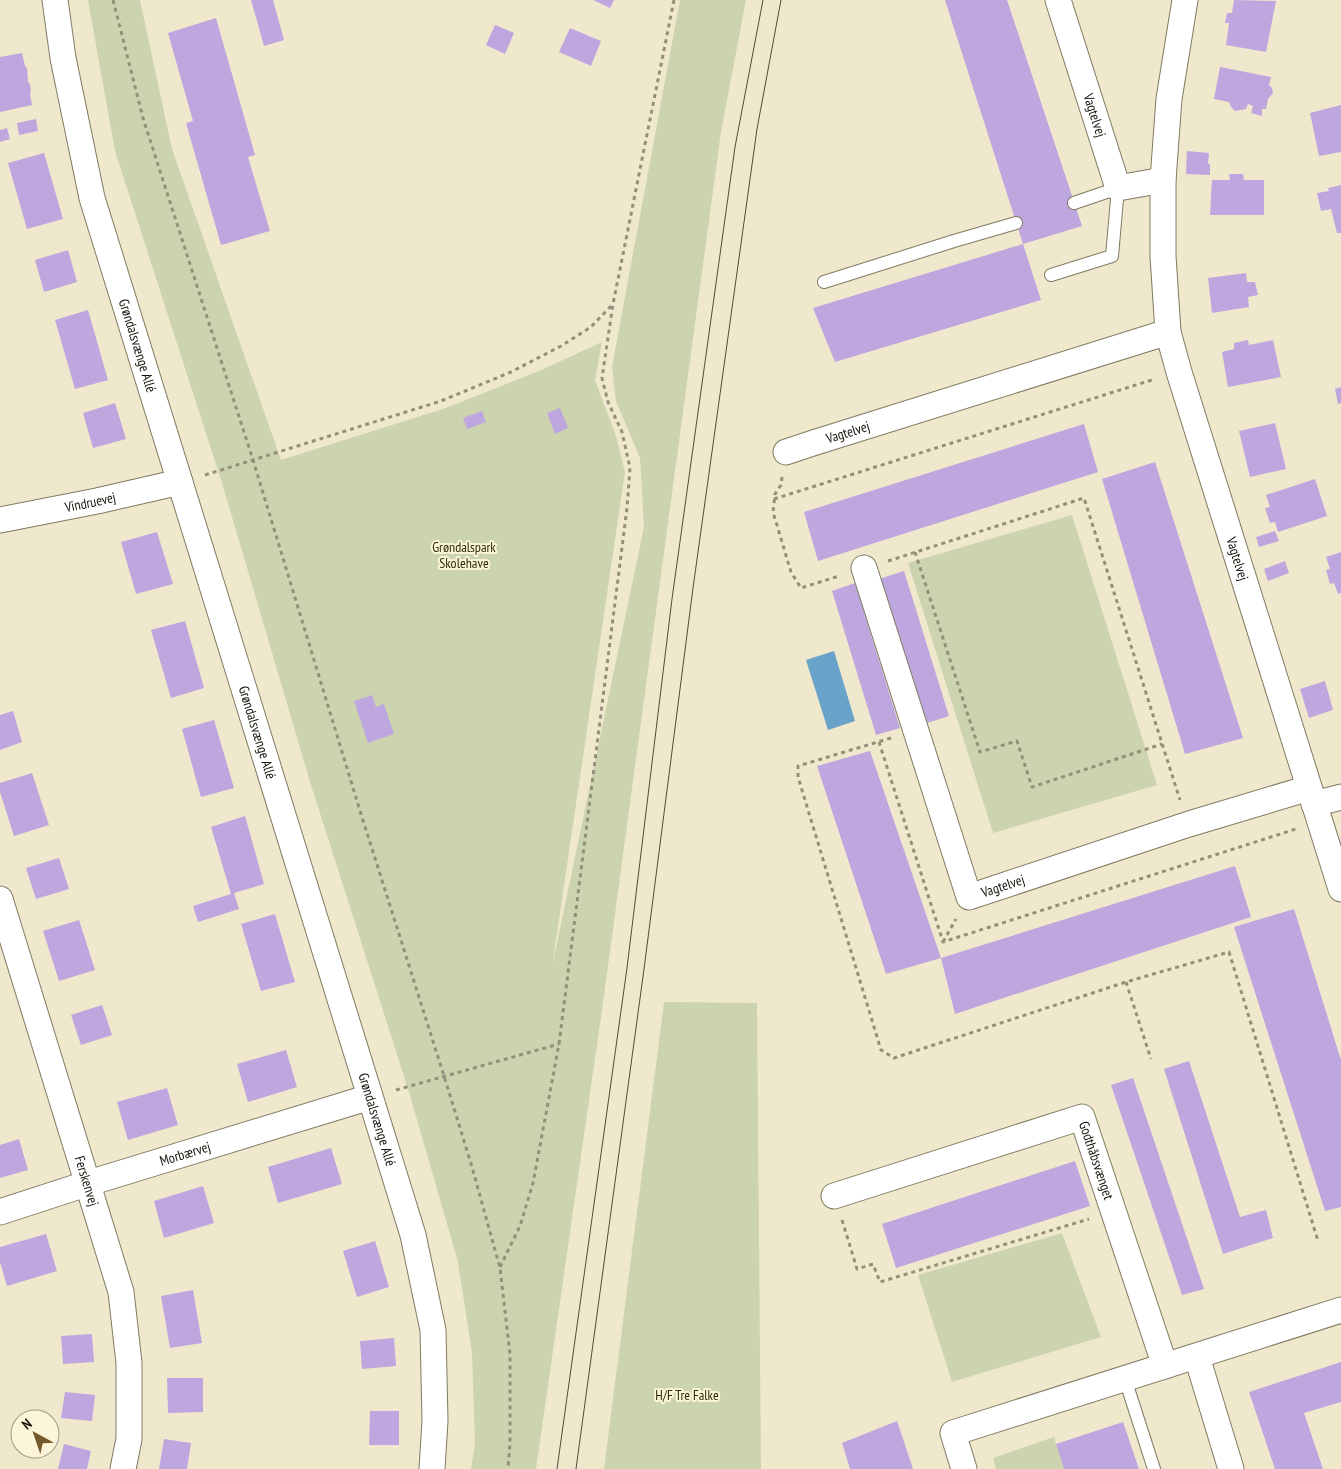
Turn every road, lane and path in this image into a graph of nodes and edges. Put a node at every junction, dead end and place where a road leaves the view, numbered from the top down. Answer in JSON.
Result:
{"nodes":[{"id":1,"x":55,"y":0,"type":"edge"},
{"id":2,"x":113,"y":0,"type":"edge"},
{"id":3,"x":674,"y":0,"type":"edge"},
{"id":4,"x":1058,"y":0,"type":"edge"},
{"id":5,"x":1185,"y":0,"type":"edge"},
{"id":6,"x":1163,"y":180,"type":"junction"},
{"id":7,"x":1118,"y":188,"type":"junction"},
{"id":8,"x":1074,"y":203,"type":"dead end"},
{"id":9,"x":1016,"y":223,"type":"dead end"},
{"id":10,"x":1051,"y":275,"type":"dead end"},
{"id":11,"x":824,"y":282,"type":"dead end"},
{"id":12,"x":613,"y":304,"type":"junction"},
{"id":13,"x":1168,"y":332,"type":"junction"},
{"id":14,"x":1179,"y":372,"type":"junction"},
{"id":15,"x":786,"y":452,"type":"joint"},
{"id":16,"x":253,"y":460,"type":"junction"},
{"id":17,"x":180,"y":482,"type":"junction"},
{"id":18,"x":774,"y":499,"type":"junction"},
{"id":19,"x":0,"y":520,"type":"edge"},
{"id":20,"x":915,"y":552,"type":"junction"},
{"id":21,"x":864,"y":568,"type":"junction"},
{"id":22,"x":916,"y":730,"type":"junction"},
{"id":23,"x":1162,"y":744,"type":"junction"},
{"id":24,"x":1312,"y":796,"type":"junction"},
{"id":25,"x":1341,"y":797,"type":"edge"},
{"id":26,"x":1189,"y":824,"type":"junction"},
{"id":27,"x":1341,"y":889,"type":"edge"},
{"id":28,"x":0,"y":899,"type":"edge"},
{"id":29,"x":1126,"y":982,"type":"junction"},
{"id":30,"x":559,"y":1044,"type":"junction"},
{"id":31,"x":1151,"y":1059,"type":"dead end"},
{"id":32,"x":444,"y":1076,"type":"junction"},
{"id":33,"x":370,"y":1098,"type":"junction"},
{"id":34,"x":89,"y":1183,"type":"junction"},
{"id":35,"x":834,"y":1196,"type":"joint"},
{"id":36,"x":1113,"y":1210,"type":"junction"},
{"id":37,"x":0,"y":1212,"type":"edge"},
{"id":38,"x":1318,"y":1240,"type":"dead end"},
{"id":39,"x":500,"y":1268,"type":"junction"},
{"id":40,"x":1341,"y":1310,"type":"edge"},
{"id":41,"x":1197,"y":1357,"type":"junction"},
{"id":42,"x":1166,"y":1366,"type":"junction"},
{"id":43,"x":1125,"y":1379,"type":"junction"},
{"id":44,"x":123,"y":1469,"type":"edge"},
{"id":45,"x":432,"y":1469,"type":"edge"},
{"id":46,"x":508,"y":1469,"type":"edge"},
{"id":47,"x":964,"y":1469,"type":"edge"},
{"id":48,"x":1154,"y":1469,"type":"edge"},
{"id":49,"x":1231,"y":1469,"type":"edge"}],
"edges":[{"from":1,"to":17,"type":"street","name":"Grøndalsvænge Allé"},
{"from":2,"to":16,"type":"path"},
{"from":3,"to":12,"type":"path"},
{"from":4,"to":7,"type":"street","name":"Vagtelvej"},
{"from":5,"to":6,"type":"street","name":"Vagtelvej"},
{"from":6,"to":7,"type":"street"},
{"from":6,"to":13,"type":"street","name":"Vagtelvej"},
{"from":7,"to":8,"type":"lane"},
{"from":7,"to":10,"type":"lane"},
{"from":9,"to":11,"type":"lane"},
{"from":12,"to":16,"type":"path"},
{"from":12,"to":30,"type":"path"},
{"from":13,"to":14,"type":"street","name":"Vagtelvej"},
{"from":13,"to":15,"type":"street","name":"Vagtelvej"},
{"from":14,"to":18,"type":"path"},
{"from":14,"to":24,"type":"street","name":"Vagtelvej"},
{"from":15,"to":18,"type":"path"},
{"from":16,"to":17,"type":"path"},
{"from":16,"to":32,"type":"path"},
{"from":17,"to":19,"type":"street","name":"Vindruevej"},
{"from":17,"to":33,"type":"street","name":"Grøndalsvænge Allé"},
{"from":18,"to":21,"type":"path"},
{"from":20,"to":21,"type":"path"},
{"from":20,"to":23,"type":"path"},
{"from":20,"to":23,"type":"path"},
{"from":21,"to":22,"type":"street","name":"Vagtelvej"},
{"from":22,"to":26,"type":"street","name":"Vagtelvej"},
{"from":22,"to":29,"type":"path"},
{"from":23,"to":26,"type":"path"},
{"from":24,"to":25,"type":"street","name":"Vagtelvej"},
{"from":24,"to":26,"type":"street","name":"Vagtelvej"},
{"from":24,"to":27,"type":"street","name":"Vagtelvej"},
{"from":28,"to":34,"type":"street","name":"Ferskenvej"},
{"from":29,"to":31,"type":"path"},
{"from":29,"to":38,"type":"path"},
{"from":30,"to":32,"type":"path"},
{"from":30,"to":39,"type":"path"},
{"from":32,"to":33,"type":"path"},
{"from":32,"to":39,"type":"path"},
{"from":33,"to":34,"type":"street","name":"Morbærvej"},
{"from":33,"to":45,"type":"street","name":"Grøndalsvænge Allé"},
{"from":34,"to":37,"type":"street","name":"Morbærvej"},
{"from":34,"to":44,"type":"street","name":"Ferskenvej"},
{"from":35,"to":36,"type":"path"},
{"from":35,"to":36,"type":"street","name":"Godthåbsvænget"},
{"from":36,"to":42,"type":"street","name":"Godthåbsvænget"},
{"from":39,"to":46,"type":"path"},
{"from":40,"to":41,"type":"street"},
{"from":41,"to":42,"type":"street"},
{"from":41,"to":49,"type":"street"},
{"from":42,"to":43,"type":"street"},
{"from":43,"to":47,"type":"street"},
{"from":43,"to":48,"type":"lane"}]}
